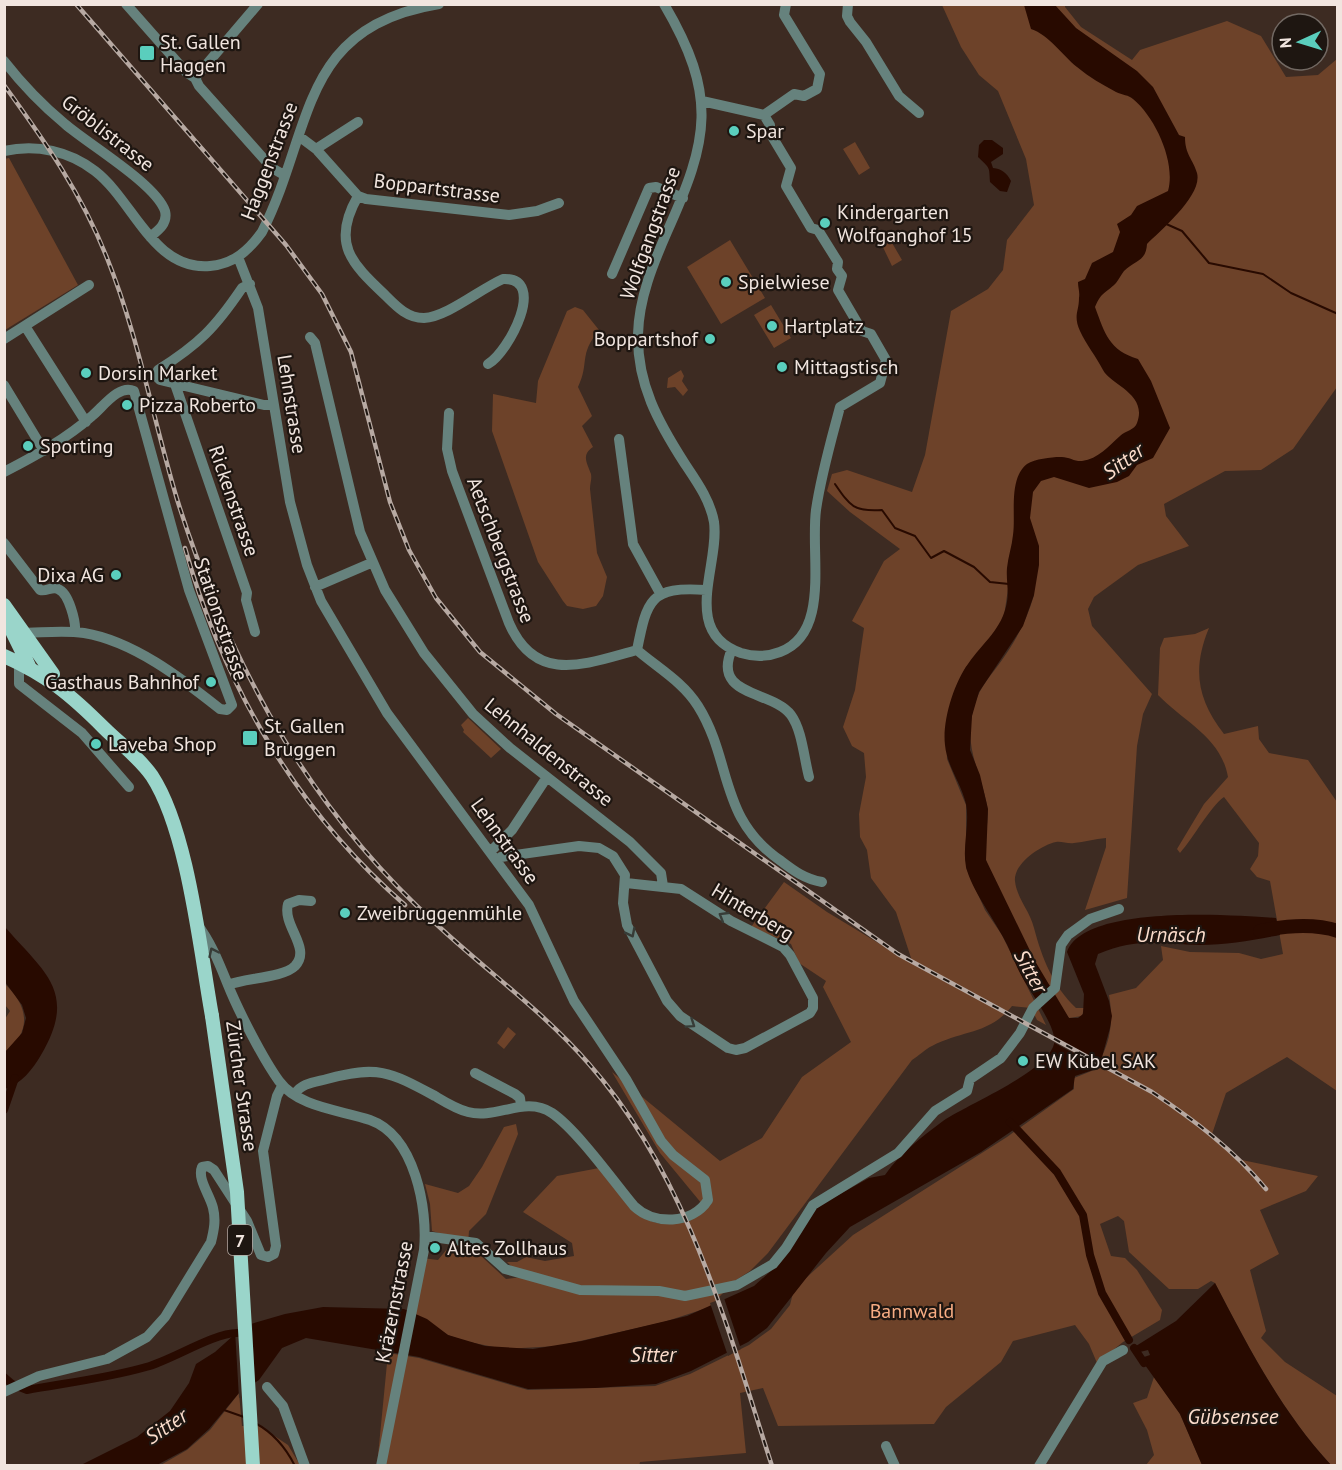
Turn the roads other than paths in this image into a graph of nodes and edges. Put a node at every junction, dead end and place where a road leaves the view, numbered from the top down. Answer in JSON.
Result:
{"nodes":[{"id":1,"x":126,"y":4,"type":"edge"},
{"id":2,"x":258,"y":4,"type":"edge"},
{"id":3,"x":439,"y":4,"type":"edge"},
{"id":4,"x":664,"y":4,"type":"edge"},
{"id":5,"x":786,"y":4,"type":"edge"},
{"id":6,"x":848,"y":4,"type":"edge"},
{"id":7,"x":4,"y":61,"type":"edge"},
{"id":8,"x":195,"y":78,"type":"junction"},
{"id":9,"x":702,"y":101,"type":"junction"},
{"id":10,"x":919,"y":113,"type":"dead end"},
{"id":11,"x":764,"y":115,"type":"junction"},
{"id":12,"x":358,"y":122,"type":"dead end"},
{"id":13,"x":300,"y":136,"type":"junction"},
{"id":14,"x":316,"y":149,"type":"junction"},
{"id":15,"x":4,"y":151,"type":"edge"},
{"id":16,"x":284,"y":175,"type":"junction"},
{"id":17,"x":358,"y":196,"type":"junction"},
{"id":18,"x":683,"y":198,"type":"junction"},
{"id":19,"x":559,"y":203,"type":"dead end"},
{"id":20,"x":150,"y":237,"type":"junction"},
{"id":21,"x":238,"y":257,"type":"junction"},
{"id":22,"x":612,"y":274,"type":"dead end"},
{"id":23,"x":250,"y":284,"type":"junction"},
{"id":24,"x":89,"y":285,"type":"dead end"},
{"id":25,"x":25,"y":326,"type":"junction"},
{"id":26,"x":310,"y":337,"type":"dead end"},
{"id":27,"x":4,"y":339,"type":"edge"},
{"id":28,"x":488,"y":364,"type":"dead end"},
{"id":29,"x":175,"y":384,"type":"junction"},
{"id":30,"x":4,"y":385,"type":"edge"},
{"id":31,"x":274,"y":405,"type":"junction"},
{"id":32,"x":449,"y":413,"type":"dead end"},
{"id":33,"x":86,"y":422,"type":"junction"},
{"id":34,"x":619,"y":440,"type":"dead end"},
{"id":35,"x":44,"y":451,"type":"junction"},
{"id":36,"x":4,"y":472,"type":"edge"},
{"id":37,"x":4,"y":543,"type":"edge"},
{"id":38,"x":371,"y":563,"type":"junction"},
{"id":39,"x":315,"y":587,"type":"junction"},
{"id":40,"x":706,"y":590,"type":"junction"},
{"id":41,"x":660,"y":593,"type":"junction"},
{"id":42,"x":4,"y":605,"type":"edge"},
{"id":43,"x":4,"y":614,"type":"edge"},
{"id":44,"x":75,"y":632,"type":"junction"},
{"id":45,"x":255,"y":632,"type":"dead end"},
{"id":46,"x":25,"y":633,"type":"junction"},
{"id":47,"x":732,"y":649,"type":"junction"},
{"id":48,"x":637,"y":650,"type":"junction"},
{"id":49,"x":16,"y":656,"type":"edge"},
{"id":50,"x":53,"y":674,"type":"junction"},
{"id":51,"x":114,"y":734,"type":"junction"},
{"id":52,"x":547,"y":777,"type":"junction"},
{"id":53,"x":809,"y":777,"type":"dead end"},
{"id":54,"x":129,"y":787,"type":"dead end"},
{"id":55,"x":494,"y":856,"type":"junction"},
{"id":56,"x":822,"y":882,"type":"dead end"},
{"id":57,"x":626,"y":883,"type":"junction"},
{"id":58,"x":663,"y":886,"type":"junction"},
{"id":59,"x":311,"y":900,"type":"dead end"},
{"id":60,"x":1119,"y":909,"type":"dead end"},
{"id":61,"x":195,"y":921,"type":"junction"},
{"id":62,"x":208,"y":975,"type":"junction"},
{"id":63,"x":228,"y":985,"type":"junction"},
{"id":64,"x":475,"y":1073,"type":"dead end"},
{"id":65,"x":282,"y":1086,"type":"junction"},
{"id":66,"x":295,"y":1094,"type":"junction"},
{"id":67,"x":521,"y":1106,"type":"junction"},
{"id":68,"x":425,"y":1236,"type":"junction"},
{"id":69,"x":1123,"y":1350,"type":"dead end"},
{"id":70,"x":267,"y":1387,"type":"dead end"},
{"id":71,"x":12,"y":1388,"type":"edge"},
{"id":72,"x":886,"y":1446,"type":"dead end"},
{"id":73,"x":253,"y":1466,"type":"edge"},
{"id":74,"x":305,"y":1466,"type":"edge"},
{"id":75,"x":381,"y":1466,"type":"edge"},
{"id":76,"x":895,"y":1466,"type":"edge"},
{"id":77,"x":1039,"y":1466,"type":"edge"}],
"edges":[{"from":1,"to":8,"type":"street"},
{"from":2,"to":8,"type":"street"},
{"from":3,"to":13,"type":"street","name":"Haggenstrasse"},
{"from":4,"to":9,"type":"street","name":"Wolfgangstrasse"},
{"from":5,"to":11,"type":"street"},
{"from":6,"to":10,"type":"street"},
{"from":7,"to":20,"type":"street","name":"Gröblistrasse"},
{"from":8,"to":16,"type":"street"},
{"from":9,"to":11,"type":"street"},
{"from":9,"to":18,"type":"street","name":"Wolfgangstrasse"},
{"from":11,"to":47,"type":"street"},
{"from":12,"to":14,"type":"street"},
{"from":13,"to":14,"type":"street","name":"Boppartstrasse"},
{"from":13,"to":16,"type":"street","name":"Haggenstrasse"},
{"from":14,"to":17,"type":"street","name":"Boppartstrasse"},
{"from":15,"to":20,"type":"street","name":"Haggenstrasse"},
{"from":16,"to":21,"type":"street","name":"Haggenstrasse"},
{"from":17,"to":19,"type":"street","name":"Boppartstrasse"},
{"from":17,"to":28,"type":"street"},
{"from":18,"to":22,"type":"street"},
{"from":18,"to":40,"type":"street","name":"Wolfgangstrasse"},
{"from":20,"to":21,"type":"street","name":"Haggenstrasse"},
{"from":21,"to":23,"type":"street","name":"Lehnstrasse"},
{"from":23,"to":29,"type":"street"},
{"from":23,"to":31,"type":"street","name":"Lehnstrasse"},
{"from":24,"to":25,"type":"street"},
{"from":25,"to":27,"type":"street"},
{"from":25,"to":33,"type":"street"},
{"from":26,"to":38,"type":"street","name":"Lehnhaldenstrasse"},
{"from":29,"to":31,"type":"street"},
{"from":29,"to":45,"type":"street","name":"Rickenstrasse"},
{"from":30,"to":35,"type":"street"},
{"from":31,"to":39,"type":"street","name":"Lehnstrasse"},
{"from":32,"to":48,"type":"street","name":"Aetschbergstrasse"},
{"from":33,"to":35,"type":"street"},
{"from":33,"to":44,"type":"street","name":"Stationsstrasse"},
{"from":34,"to":41,"type":"street"},
{"from":35,"to":36,"type":"street"},
{"from":37,"to":44,"type":"street"},
{"from":38,"to":39,"type":"street"},
{"from":38,"to":52,"type":"street","name":"Lehnhaldenstrasse"},
{"from":39,"to":55,"type":"street","name":"Lehnstrasse"},
{"from":40,"to":41,"type":"street"},
{"from":40,"to":47,"type":"street","name":"Wolfgangstrasse"},
{"from":41,"to":48,"type":"street"},
{"from":42,"to":46,"type":"main road"},
{"from":43,"to":46,"type":"street"},
{"from":43,"to":49,"type":"main road"},
{"from":44,"to":46,"type":"street","name":"Stationsstrasse"},
{"from":46,"to":50,"type":"main road"},
{"from":47,"to":53,"type":"street"},
{"from":48,"to":56,"type":"street"},
{"from":49,"to":50,"type":"main road","name":"Zürcher Strasse","number":"7"},
{"from":49,"to":51,"type":"main road","name":"Zürcher Strasse","number":"7"},
{"from":49,"to":54,"type":"street"},
{"from":50,"to":51,"type":"main road","name":"Zürcher Strasse","number":"7"},
{"from":51,"to":61,"type":"main road","name":"Zürcher Strasse","number":"7"},
{"from":52,"to":55,"type":"street"},
{"from":52,"to":58,"type":"street","name":"Lehnhaldenstrasse"},
{"from":55,"to":57,"type":"street"},
{"from":55,"to":67,"type":"street","name":"Lehnstrasse"},
{"from":57,"to":58,"type":"street","name":"Hinterberg"},
{"from":57,"to":58,"type":"street","name":"Hinterberg","one_way":true},
{"from":59,"to":63,"type":"street"},
{"from":60,"to":68,"type":"street"},
{"from":61,"to":62,"type":"main road","name":"Zürcher Strasse","number":"7"},
{"from":63,"to":61,"type":"street","one_way":true},
{"from":62,"to":63,"type":"street"},
{"from":62,"to":73,"type":"main road","name":"Zürcher Strasse","number":"7","bridge":true},
{"from":63,"to":65,"type":"street"},
{"from":64,"to":67,"type":"street","name":"Lehnstrasse"},
{"from":65,"to":66,"type":"street","name":"Kräzernstrasse"},
{"from":65,"to":71,"type":"street"},
{"from":66,"to":67,"type":"street","name":"Lehnstrasse"},
{"from":66,"to":68,"type":"street","name":"Kräzernstrasse"},
{"from":68,"to":75,"type":"street","name":"Kräzernstrasse"},
{"from":69,"to":77,"type":"street"},
{"from":70,"to":74,"type":"street"},
{"from":72,"to":76,"type":"street"}]}
